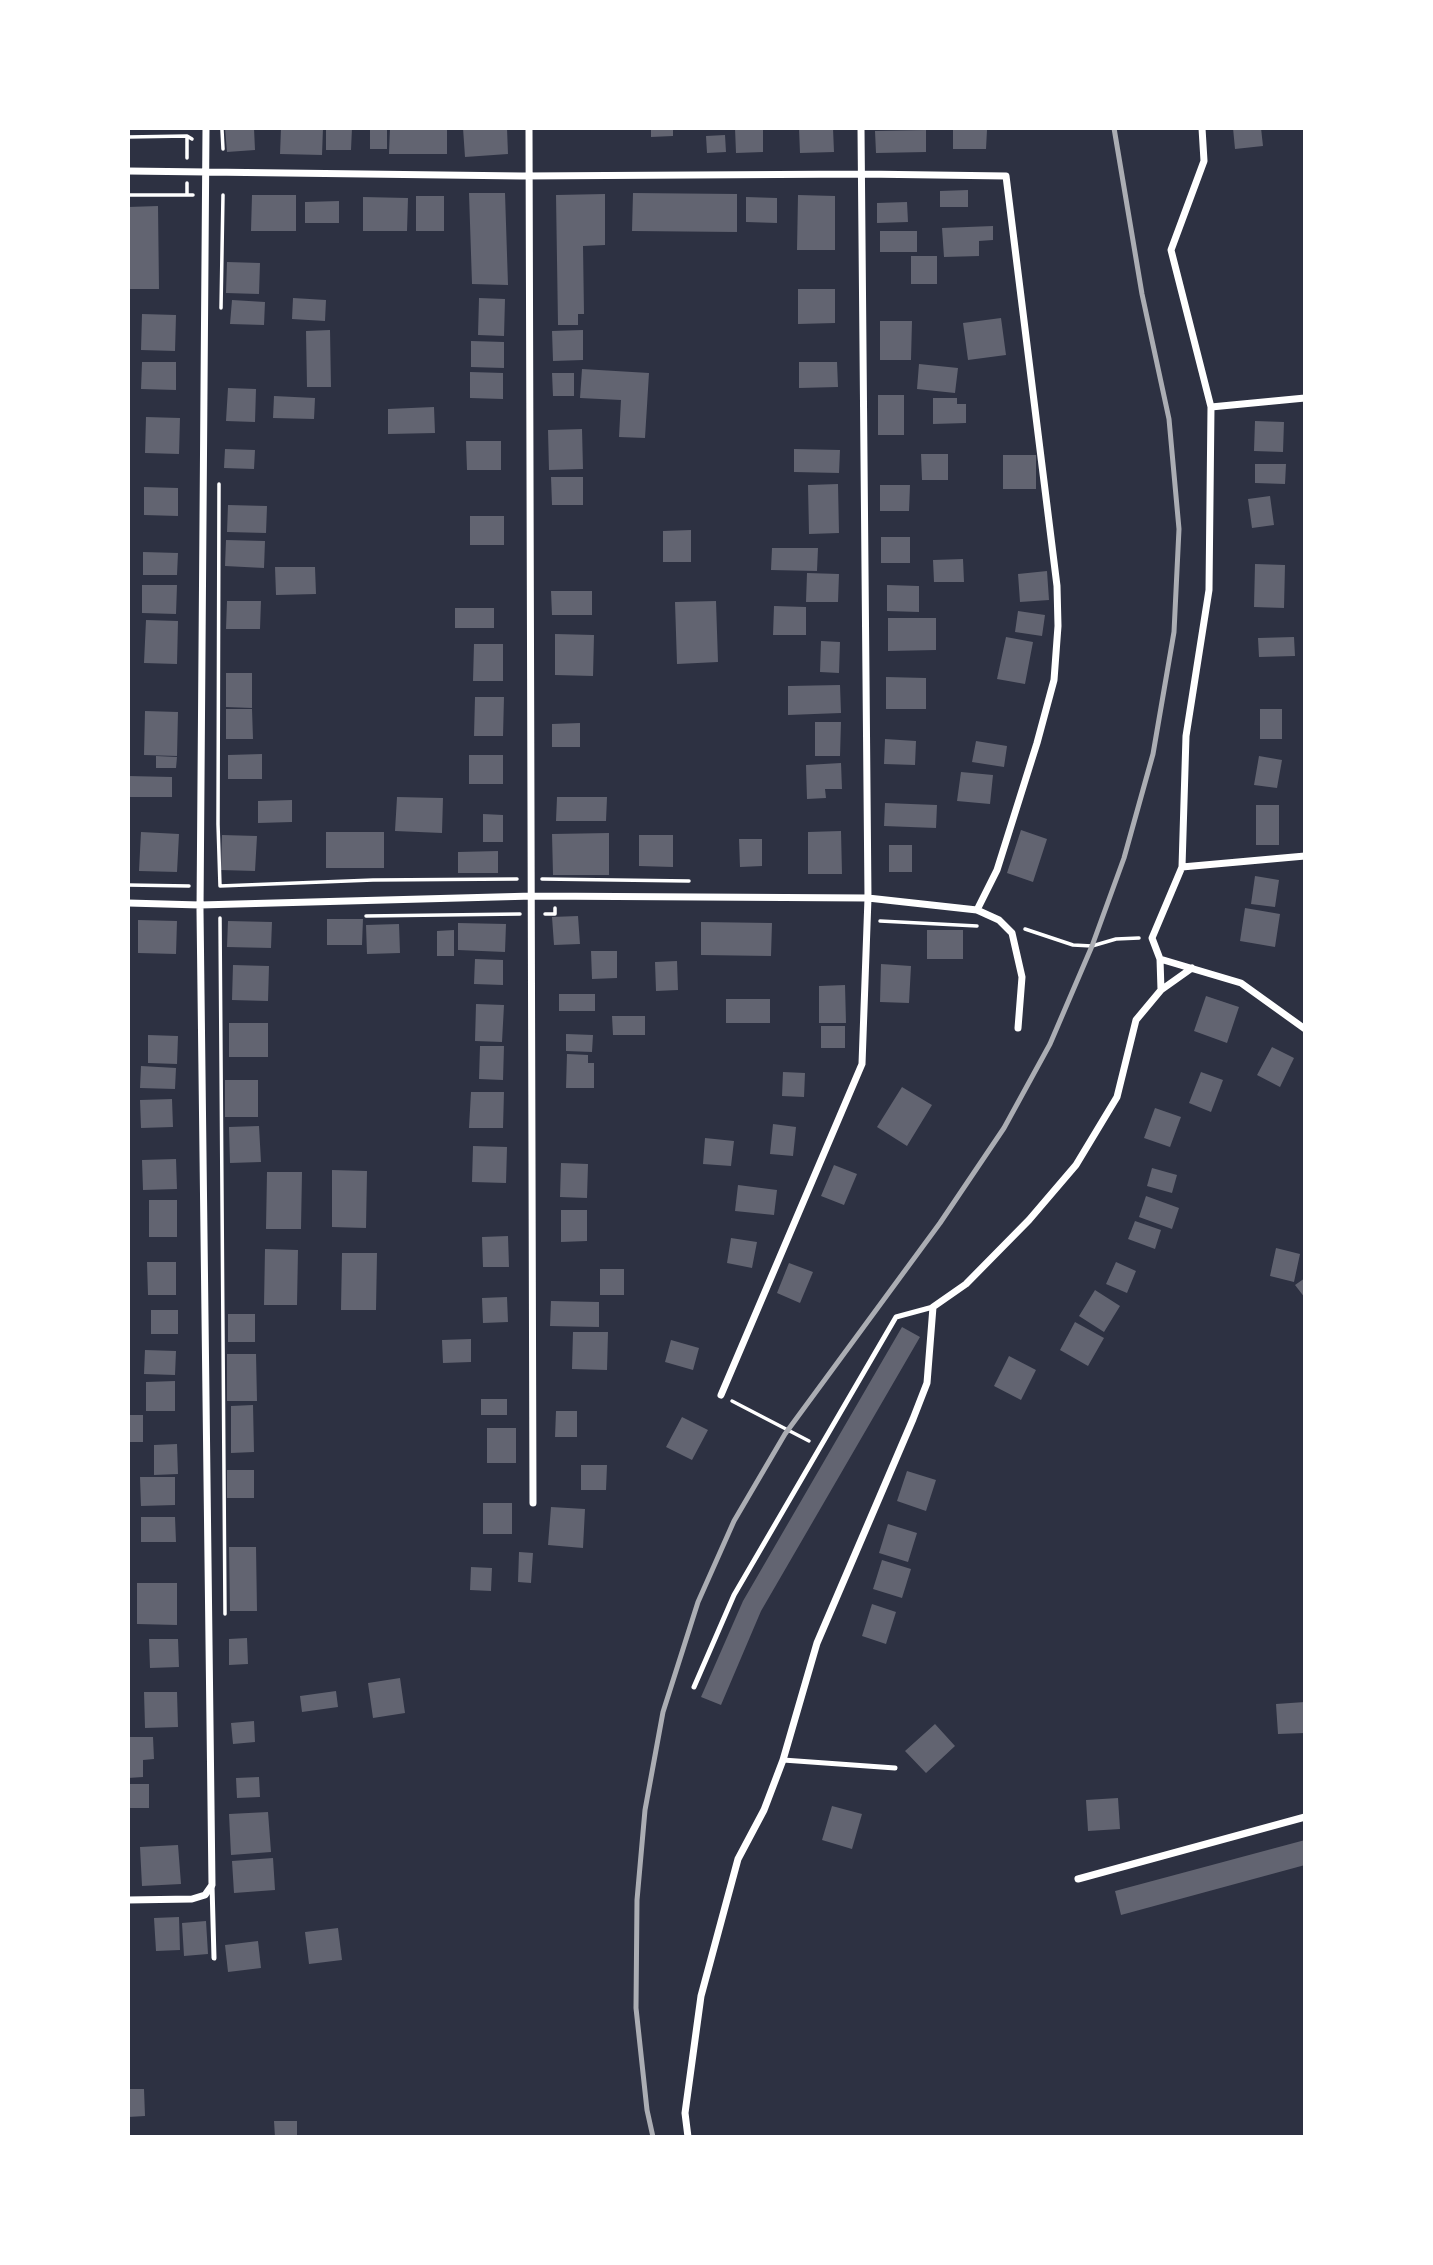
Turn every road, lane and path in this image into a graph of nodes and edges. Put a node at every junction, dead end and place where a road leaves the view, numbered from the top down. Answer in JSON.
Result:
{"nodes":[{"id":1,"x":205,"y":128,"type":"edge"},
{"id":2,"x":222,"y":128,"type":"edge"},
{"id":3,"x":529,"y":128,"type":"edge"},
{"id":4,"x":862,"y":128,"type":"edge"},
{"id":5,"x":1202,"y":128,"type":"edge"},
{"id":6,"x":187,"y":136,"type":"dead end"},
{"id":7,"x":128,"y":137,"type":"edge"},
{"id":8,"x":222,"y":149,"type":"dead end"},
{"id":9,"x":128,"y":171,"type":"edge"},
{"id":10,"x":206,"y":172,"type":"junction"},
{"id":11,"x":863,"y":174,"type":"junction"},
{"id":12,"x":530,"y":176,"type":"junction"},
{"id":13,"x":128,"y":195,"type":"edge"},
{"id":14,"x":187,"y":195,"type":"dead end"},
{"id":15,"x":223,"y":195,"type":"dead end"},
{"id":16,"x":220,"y":312,"type":"dead end"},
{"id":17,"x":1305,"y":398,"type":"edge"},
{"id":18,"x":1211,"y":407,"type":"junction"},
{"id":19,"x":219,"y":477,"type":"dead end"},
{"id":20,"x":1305,"y":856,"type":"edge"},
{"id":21,"x":1182,"y":867,"type":"junction"},
{"id":22,"x":128,"y":885,"type":"edge"},
{"id":23,"x":187,"y":886,"type":"dead end"},
{"id":24,"x":220,"y":886,"type":"dead end"},
{"id":25,"x":533,"y":896,"type":"junction"},
{"id":26,"x":868,"y":898,"type":"junction"},
{"id":27,"x":128,"y":903,"type":"edge"},
{"id":28,"x":200,"y":905,"type":"junction"},
{"id":29,"x":977,"y":910,"type":"junction"},
{"id":30,"x":533,"y":914,"type":"junction"},
{"id":31,"x":555,"y":914,"type":"dead end"},
{"id":32,"x":359,"y":916,"type":"dead end"},
{"id":33,"x":227,"y":918,"type":"dead end"},
{"id":34,"x":1160,"y":959,"type":"junction"},
{"id":35,"x":1192,"y":968,"type":"junction"},
{"id":36,"x":1161,"y":990,"type":"junction"},
{"id":37,"x":1018,"y":1028,"type":"dead end"},
{"id":38,"x":1305,"y":1029,"type":"edge"},
{"id":39,"x":933,"y":1307,"type":"junction"},
{"id":40,"x":721,"y":1395,"type":"joint"},
{"id":41,"x":821,"y":1447,"type":"junction"},
{"id":42,"x":533,"y":1503,"type":"dead end"},
{"id":43,"x":225,"y":1623,"type":"dead end"},
{"id":44,"x":694,"y":1687,"type":"dead end"},
{"id":45,"x":783,"y":1760,"type":"junction"},
{"id":46,"x":895,"y":1768,"type":"dead end"},
{"id":47,"x":1305,"y":1817,"type":"edge"},
{"id":48,"x":1078,"y":1879,"type":"dead end"},
{"id":49,"x":212,"y":1885,"type":"junction"},
{"id":50,"x":128,"y":1900,"type":"edge"},
{"id":51,"x":214,"y":1958,"type":"dead end"},
{"id":52,"x":688,"y":2137,"type":"edge"}],
"edges":[{"from":1,"to":10,"type":"street"},
{"from":2,"to":8,"type":"path"},
{"from":3,"to":12,"type":"street"},
{"from":4,"to":11,"type":"street"},
{"from":5,"to":18,"type":"street"},
{"from":6,"to":7,"type":"path"},
{"from":9,"to":10,"type":"street"},
{"from":10,"to":12,"type":"street"},
{"from":10,"to":28,"type":"street"},
{"from":11,"to":12,"type":"street"},
{"from":11,"to":26,"type":"street"},
{"from":11,"to":29,"type":"street"},
{"from":12,"to":25,"type":"street"},
{"from":13,"to":14,"type":"path"},
{"from":15,"to":16,"type":"path"},
{"from":17,"to":18,"type":"street"},
{"from":18,"to":21,"type":"street"},
{"from":19,"to":24,"type":"path"},
{"from":20,"to":21,"type":"street"},
{"from":21,"to":34,"type":"street"},
{"from":22,"to":23,"type":"path"},
{"from":25,"to":26,"type":"street"},
{"from":25,"to":28,"type":"street"},
{"from":25,"to":30,"type":"street"},
{"from":26,"to":29,"type":"street"},
{"from":26,"to":40,"type":"street"},
{"from":27,"to":28,"type":"street"},
{"from":28,"to":49,"type":"street"},
{"from":29,"to":37,"type":"street"},
{"from":30,"to":31,"type":"path"},
{"from":30,"to":32,"type":"path"},
{"from":30,"to":42,"type":"street"},
{"from":33,"to":43,"type":"path"},
{"from":34,"to":35,"type":"street"},
{"from":34,"to":36,"type":"street"},
{"from":35,"to":36,"type":"street"},
{"from":35,"to":38,"type":"street"},
{"from":36,"to":39,"type":"street"},
{"from":39,"to":41,"type":"lane"},
{"from":39,"to":45,"type":"street"},
{"from":40,"to":41,"type":"path"},
{"from":41,"to":44,"type":"lane"},
{"from":45,"to":46,"type":"lane"},
{"from":45,"to":52,"type":"street"},
{"from":47,"to":48,"type":"street"},
{"from":49,"to":50,"type":"street"},
{"from":49,"to":51,"type":"lane"}]}
